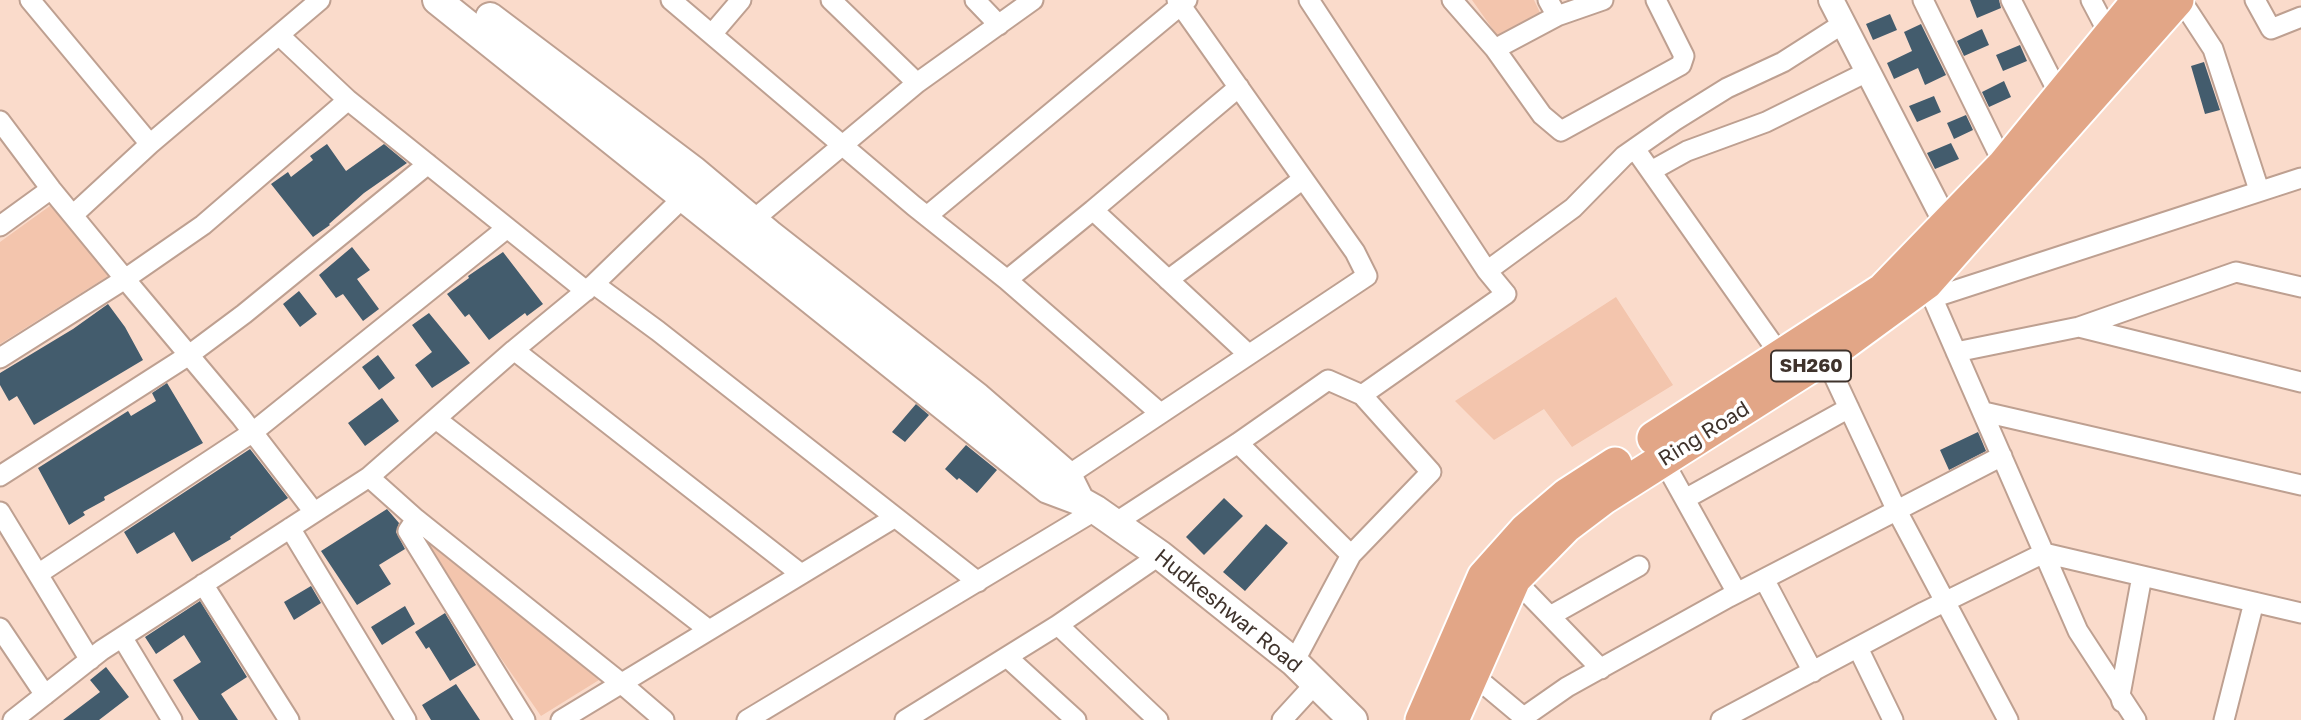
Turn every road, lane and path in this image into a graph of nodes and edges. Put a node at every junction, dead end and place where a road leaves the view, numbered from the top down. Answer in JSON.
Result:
{"nodes":[{"id":1,"x":30,"y":0,"type":"edge"},
{"id":2,"x":320,"y":0,"type":"edge"},
{"id":3,"x":437,"y":0,"type":"edge"},
{"id":4,"x":671,"y":0,"type":"edge"},
{"id":5,"x":741,"y":0,"type":"edge"},
{"id":6,"x":831,"y":0,"type":"edge"},
{"id":7,"x":975,"y":0,"type":"edge"},
{"id":8,"x":1033,"y":0,"type":"edge"},
{"id":9,"x":1309,"y":0,"type":"edge"},
{"id":10,"x":1452,"y":0,"type":"edge"},
{"id":11,"x":1602,"y":0,"type":"edge"},
{"id":12,"x":1656,"y":0,"type":"edge"},
{"id":13,"x":1831,"y":0,"type":"edge"},
{"id":14,"x":1923,"y":0,"type":"edge"},
{"id":15,"x":2011,"y":0,"type":"edge"},
{"id":16,"x":2091,"y":0,"type":"edge"},
{"id":17,"x":2139,"y":0,"type":"edge"},
{"id":18,"x":2179,"y":0,"type":"edge"},
{"id":19,"x":2255,"y":0,"type":"edge"},
{"id":20,"x":1181,"y":2,"type":"edge"},
{"id":21,"x":482,"y":4,"type":"edge"},
{"id":22,"x":1552,"y":8,"type":"edge"},
{"id":23,"x":2301,"y":17,"type":"edge"},
{"id":24,"x":1844,"y":23,"type":"junction"},
{"id":25,"x":999,"y":25,"type":"junction"},
{"id":26,"x":712,"y":34,"type":"junction"},
{"id":27,"x":280,"y":36,"type":"junction"},
{"id":28,"x":2110,"y":36,"type":"junction"},
{"id":29,"x":1495,"y":49,"type":"junction"},
{"id":30,"x":1869,"y":71,"type":"junction"},
{"id":31,"x":917,"y":83,"type":"junction"},
{"id":32,"x":1239,"y":87,"type":"junction"},
{"id":33,"x":2060,"y":96,"type":"junction"},
{"id":34,"x":348,"y":100,"type":"junction"},
{"id":35,"x":0,"y":121,"type":"edge"},
{"id":36,"x":150,"y":144,"type":"junction"},
{"id":37,"x":843,"y":144,"type":"junction"},
{"id":38,"x":1635,"y":149,"type":"junction"},
{"id":39,"x":428,"y":164,"type":"junction"},
{"id":40,"x":2004,"y":165,"type":"junction"},
{"id":41,"x":1651,"y":171,"type":"junction"},
{"id":42,"x":2301,"y":178,"type":"edge"},
{"id":43,"x":1303,"y":179,"type":"junction"},
{"id":44,"x":694,"y":188,"type":"junction"},
{"id":45,"x":51,"y":189,"type":"junction"},
{"id":46,"x":2259,"y":190,"type":"junction"},
{"id":47,"x":1093,"y":210,"type":"junction"},
{"id":48,"x":72,"y":215,"type":"junction"},
{"id":49,"x":927,"y":216,"type":"junction"},
{"id":50,"x":1946,"y":223,"type":"junction"},
{"id":51,"x":0,"y":226,"type":"edge"},
{"id":52,"x":507,"y":228,"type":"junction"},
{"id":53,"x":745,"y":229,"type":"junction"},
{"id":54,"x":1487,"y":271,"type":"junction"},
{"id":55,"x":125,"y":279,"type":"junction"},
{"id":56,"x":1007,"y":280,"type":"junction"},
{"id":57,"x":1168,"y":280,"type":"junction"},
{"id":58,"x":2301,"y":287,"type":"edge"},
{"id":59,"x":590,"y":288,"type":"junction"},
{"id":60,"x":1929,"y":291,"type":"junction"},
{"id":61,"x":2079,"y":327,"type":"junction"},
{"id":62,"x":514,"y":350,"type":"junction"},
{"id":63,"x":1956,"y":352,"type":"junction"},
{"id":64,"x":1248,"y":354,"type":"junction"},
{"id":65,"x":189,"y":355,"type":"junction"},
{"id":66,"x":1781,"y":356,"type":"junction"},
{"id":67,"x":1825,"y":357,"type":"junction"},
{"id":68,"x":0,"y":358,"type":"edge"},
{"id":69,"x":2301,"y":382,"type":"edge"},
{"id":70,"x":1362,"y":394,"type":"junction"},
{"id":71,"x":1849,"y":408,"type":"junction"},
{"id":72,"x":1984,"y":412,"type":"junction"},
{"id":73,"x":1160,"y":413,"type":"junction"},
{"id":74,"x":436,"y":419,"type":"junction"},
{"id":75,"x":253,"y":432,"type":"junction"},
{"id":76,"x":1238,"y":443,"type":"junction"},
{"id":77,"x":2002,"y":456,"type":"junction"},
{"id":78,"x":1663,"y":460,"type":"junction"},
{"id":79,"x":0,"y":476,"type":"edge"},
{"id":80,"x":369,"y":477,"type":"junction"},
{"id":81,"x":1058,"y":482,"type":"junction"},
{"id":82,"x":2301,"y":485,"type":"edge"},
{"id":83,"x":1685,"y":499,"type":"junction"},
{"id":84,"x":1897,"y":510,"type":"junction"},
{"id":85,"x":1097,"y":511,"type":"junction"},
{"id":86,"x":0,"y":512,"type":"edge"},
{"id":87,"x":314,"y":512,"type":"junction"},
{"id":88,"x":894,"y":518,"type":"junction"},
{"id":89,"x":416,"y":519,"type":"junction"},
{"id":90,"x":290,"y":528,"type":"junction"},
{"id":91,"x":2044,"y":553,"type":"junction"},
{"id":92,"x":1160,"y":555,"type":"junction"},
{"id":93,"x":1351,"y":555,"type":"junction"},
{"id":94,"x":1639,"y":566,"type":"dead end"},
{"id":95,"x":38,"y":574,"type":"junction"},
{"id":96,"x":801,"y":574,"type":"junction"},
{"id":97,"x":2143,"y":576,"type":"junction"},
{"id":98,"x":1514,"y":579,"type":"junction"},
{"id":99,"x":1764,"y":579,"type":"junction"},
{"id":100,"x":978,"y":582,"type":"junction"},
{"id":101,"x":203,"y":584,"type":"junction"},
{"id":102,"x":1737,"y":593,"type":"junction"},
{"id":103,"x":2254,"y":602,"type":"junction"},
{"id":104,"x":1944,"y":603,"type":"junction"},
{"id":105,"x":2301,"y":613,"type":"edge"},
{"id":106,"x":1550,"y":616,"type":"junction"},
{"id":107,"x":1058,"y":625,"type":"junction"},
{"id":108,"x":0,"y":628,"type":"edge"},
{"id":109,"x":709,"y":630,"type":"junction"},
{"id":110,"x":122,"y":637,"type":"junction"},
{"id":111,"x":1858,"y":648,"type":"junction"},
{"id":112,"x":1007,"y":657,"type":"junction"},
{"id":113,"x":90,"y":660,"type":"junction"},
{"id":114,"x":1294,"y":662,"type":"junction"},
{"id":115,"x":1601,"y":669,"type":"junction"},
{"id":116,"x":1813,"y":672,"type":"junction"},
{"id":117,"x":1472,"y":674,"type":"junction"},
{"id":118,"x":621,"y":683,"type":"junction"},
{"id":119,"x":1314,"y":685,"type":"junction"},
{"id":120,"x":45,"y":695,"type":"junction"},
{"id":121,"x":2120,"y":695,"type":"junction"},
{"id":122,"x":1525,"y":719,"type":"edge"},
{"id":123,"x":13,"y":720,"type":"edge"},
{"id":124,"x":172,"y":720,"type":"edge"},
{"id":125,"x":289,"y":720,"type":"edge"},
{"id":126,"x":406,"y":720,"type":"edge"},
{"id":127,"x":525,"y":720,"type":"edge"},
{"id":128,"x":561,"y":720,"type":"edge"},
{"id":129,"x":663,"y":720,"type":"edge"},
{"id":130,"x":747,"y":720,"type":"edge"},
{"id":131,"x":905,"y":720,"type":"edge"},
{"id":132,"x":1076,"y":720,"type":"edge"},
{"id":133,"x":1158,"y":720,"type":"edge"},
{"id":134,"x":1282,"y":720,"type":"edge"},
{"id":135,"x":1353,"y":720,"type":"edge"},
{"id":136,"x":1422,"y":720,"type":"edge"},
{"id":137,"x":1452,"y":720,"type":"edge"},
{"id":138,"x":1721,"y":720,"type":"edge"},
{"id":139,"x":1893,"y":720,"type":"edge"},
{"id":140,"x":2008,"y":720,"type":"edge"},
{"id":141,"x":2125,"y":720,"type":"edge"},
{"id":142,"x":2136,"y":720,"type":"edge"},
{"id":143,"x":2224,"y":720,"type":"edge"}],
"edges":[{"from":1,"to":36,"type":"street"},
{"from":2,"to":27,"type":"street"},
{"from":3,"to":44,"type":"main road"},
{"from":4,"to":26,"type":"street"},
{"from":5,"to":26,"type":"street"},
{"from":6,"to":31,"type":"street"},
{"from":7,"to":25,"type":"street"},
{"from":8,"to":25,"type":"street"},
{"from":9,"to":54,"type":"street"},
{"from":10,"to":29,"type":"street"},
{"from":11,"to":22,"type":"street"},
{"from":12,"to":29,"type":"street"},
{"from":13,"to":24,"type":"street"},
{"from":14,"to":40,"type":"street"},
{"from":15,"to":33,"type":"street"},
{"from":16,"to":28,"type":"street"},
{"from":17,"to":28,"type":"highway","name":"Ring Road","number":"SH260"},
{"from":18,"to":46,"type":"street"},
{"from":18,"to":60,"type":"highway","name":"Ring Road","number":"SH260"},
{"from":19,"to":23,"type":"street"},
{"from":20,"to":32,"type":"street"},
{"from":20,"to":49,"type":"street"},
{"from":21,"to":44,"type":"main road"},
{"from":22,"to":29,"type":"street"},
{"from":24,"to":30,"type":"street"},
{"from":24,"to":38,"type":"street"},
{"from":25,"to":31,"type":"street"},
{"from":26,"to":37,"type":"street"},
{"from":27,"to":34,"type":"street"},
{"from":27,"to":36,"type":"street"},
{"from":28,"to":33,"type":"highway","name":"Ring Road","number":"SH260"},
{"from":30,"to":41,"type":"street"},
{"from":30,"to":50,"type":"street"},
{"from":31,"to":37,"type":"street"},
{"from":32,"to":43,"type":"street"},
{"from":32,"to":47,"type":"street"},
{"from":33,"to":40,"type":"highway","name":"Ring Road","number":"SH260"},
{"from":34,"to":39,"type":"street"},
{"from":34,"to":55,"type":"street"},
{"from":35,"to":45,"type":"street"},
{"from":36,"to":48,"type":"street"},
{"from":37,"to":49,"type":"street"},
{"from":37,"to":53,"type":"street"},
{"from":38,"to":41,"type":"street"},
{"from":38,"to":54,"type":"street"},
{"from":39,"to":52,"type":"street"},
{"from":39,"to":65,"type":"street"},
{"from":40,"to":50,"type":"highway","name":"Ring Road","number":"SH260"},
{"from":41,"to":66,"type":"street"},
{"from":42,"to":46,"type":"street"},
{"from":43,"to":57,"type":"street"},
{"from":43,"to":64,"type":"street"},
{"from":44,"to":53,"type":"main road"},
{"from":44,"to":59,"type":"street"},
{"from":45,"to":48,"type":"street"},
{"from":45,"to":51,"type":"street"},
{"from":46,"to":60,"type":"street"},
{"from":47,"to":56,"type":"street"},
{"from":47,"to":57,"type":"street"},
{"from":48,"to":55,"type":"street"},
{"from":49,"to":56,"type":"street"},
{"from":50,"to":66,"type":"highway","name":"Ring Road","number":"SH260"},
{"from":52,"to":59,"type":"street"},
{"from":52,"to":75,"type":"street"},
{"from":53,"to":81,"type":"main road"},
{"from":54,"to":70,"type":"street"},
{"from":55,"to":65,"type":"street"},
{"from":55,"to":68,"type":"street"},
{"from":56,"to":73,"type":"street"},
{"from":57,"to":64,"type":"street"},
{"from":58,"to":61,"type":"street"},
{"from":59,"to":62,"type":"street"},
{"from":59,"to":88,"type":"street"},
{"from":60,"to":63,"type":"street"},
{"from":60,"to":67,"type":"highway","name":"Ring Road","number":"SH260"},
{"from":61,"to":63,"type":"street"},
{"from":61,"to":69,"type":"street"},
{"from":62,"to":74,"type":"street"},
{"from":62,"to":96,"type":"street"},
{"from":63,"to":72,"type":"street"},
{"from":64,"to":73,"type":"street"},
{"from":65,"to":75,"type":"street"},
{"from":65,"to":79,"type":"street"},
{"from":66,"to":136,"type":"highway","name":"Ring Road","number":"SH260"},
{"from":67,"to":71,"type":"street"},
{"from":67,"to":78,"type":"highway","name":"Ring Road","number":"SH260"},
{"from":70,"to":76,"type":"street"},
{"from":70,"to":93,"type":"street"},
{"from":71,"to":83,"type":"street"},
{"from":71,"to":84,"type":"street"},
{"from":72,"to":77,"type":"street"},
{"from":72,"to":82,"type":"street"},
{"from":73,"to":81,"type":"street"},
{"from":74,"to":80,"type":"street"},
{"from":74,"to":109,"type":"street"},
{"from":75,"to":87,"type":"street"},
{"from":75,"to":95,"type":"street"},
{"from":76,"to":85,"type":"street"},
{"from":76,"to":93,"type":"street"},
{"from":77,"to":84,"type":"street"},
{"from":77,"to":91,"type":"street"},
{"from":78,"to":83,"type":"street"},
{"from":78,"to":98,"type":"highway","name":"Ring Road","number":"SH260"},
{"from":80,"to":87,"type":"street"},
{"from":80,"to":89,"type":"street"},
{"from":81,"to":85,"type":"main road"},
{"from":83,"to":102,"type":"street"},
{"from":84,"to":99,"type":"street"},
{"from":84,"to":104,"type":"street"},
{"from":85,"to":92,"type":"main road","name":"Hudkeshwar Road"},
{"from":85,"to":100,"type":"street"},
{"from":86,"to":95,"type":"street"},
{"from":87,"to":90,"type":"street"},
{"from":88,"to":96,"type":"street"},
{"from":88,"to":100,"type":"street"},
{"from":89,"to":118,"type":"street"},
{"from":89,"to":127,"type":"street"},
{"from":90,"to":101,"type":"street"},
{"from":90,"to":126,"type":"street"},
{"from":91,"to":97,"type":"street"},
{"from":91,"to":104,"type":"street"},
{"from":91,"to":121,"type":"street"},
{"from":92,"to":107,"type":"street"},
{"from":92,"to":114,"type":"main road","name":"Hudkeshwar Road"},
{"from":93,"to":114,"type":"street"},
{"from":94,"to":106,"type":"street"},
{"from":95,"to":113,"type":"street"},
{"from":96,"to":109,"type":"street"},
{"from":97,"to":103,"type":"street"},
{"from":97,"to":121,"type":"street"},
{"from":98,"to":106,"type":"street"},
{"from":98,"to":117,"type":"highway","name":"Ring Road","number":"SH260"},
{"from":99,"to":102,"type":"street"},
{"from":99,"to":116,"type":"street"},
{"from":100,"to":130,"type":"street"},
{"from":101,"to":110,"type":"street"},
{"from":101,"to":125,"type":"street"},
{"from":102,"to":115,"type":"street"},
{"from":103,"to":105,"type":"street"},
{"from":103,"to":143,"type":"street"},
{"from":104,"to":111,"type":"street"},
{"from":104,"to":140,"type":"street"},
{"from":106,"to":115,"type":"street"},
{"from":107,"to":112,"type":"street"},
{"from":107,"to":133,"type":"street"},
{"from":108,"to":120,"type":"street"},
{"from":109,"to":118,"type":"street"},
{"from":110,"to":113,"type":"street"},
{"from":110,"to":124,"type":"street"},
{"from":111,"to":116,"type":"street"},
{"from":111,"to":139,"type":"street"},
{"from":112,"to":131,"type":"street"},
{"from":112,"to":132,"type":"street"},
{"from":113,"to":120,"type":"street"},
{"from":114,"to":119,"type":"main road","name":"Hudkeshwar Road"},
{"from":115,"to":122,"type":"street"},
{"from":116,"to":138,"type":"street"},
{"from":117,"to":122,"type":"street"},
{"from":117,"to":137,"type":"highway","name":"Ring Road","number":"SH260"},
{"from":118,"to":128,"type":"street"},
{"from":118,"to":129,"type":"street"},
{"from":119,"to":134,"type":"street"},
{"from":119,"to":135,"type":"main road","name":"Hudkeshwar Road"},
{"from":120,"to":123,"type":"street"},
{"from":121,"to":141,"type":"street"},
{"from":121,"to":142,"type":"street"}]}
